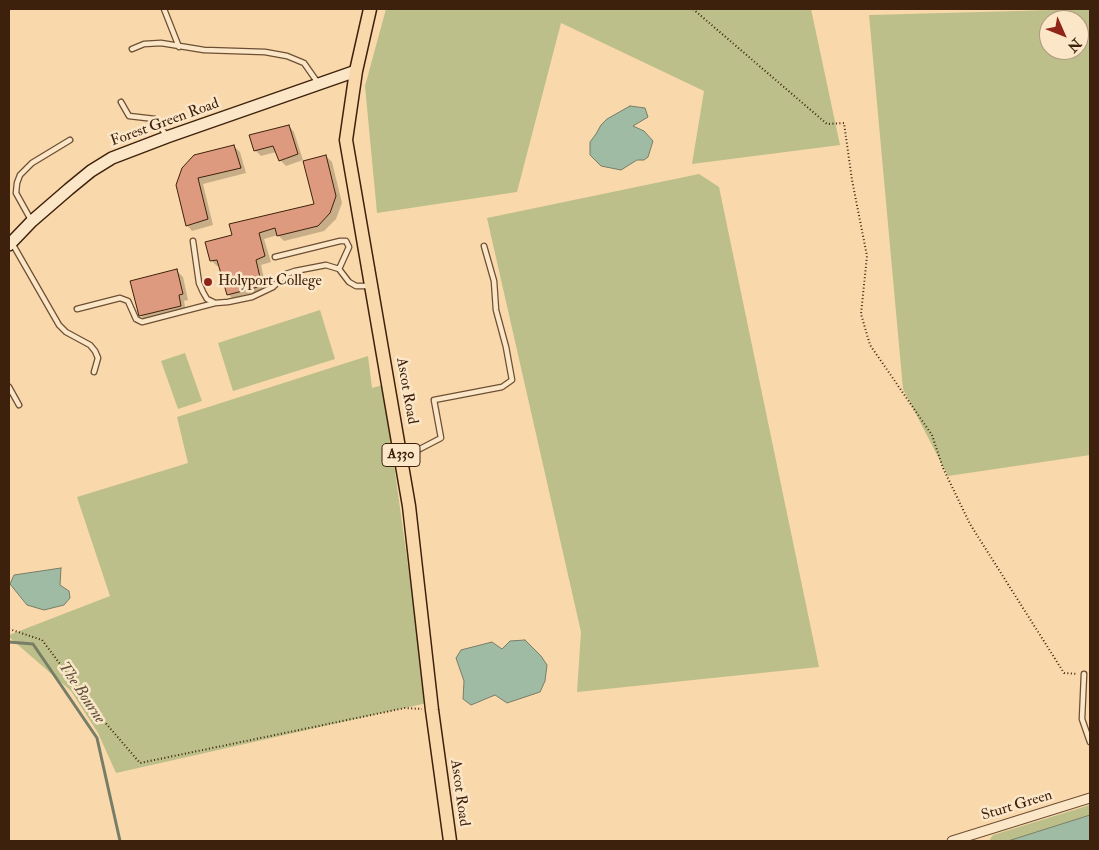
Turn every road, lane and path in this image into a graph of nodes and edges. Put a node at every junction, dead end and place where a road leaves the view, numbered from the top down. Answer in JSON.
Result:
{"nodes":[{"id":1,"x":164,"y":9,"type":"edge"},
{"id":2,"x":370,"y":9,"type":"edge"},
{"id":3,"x":693,"y":9,"type":"edge"},
{"id":4,"x":178,"y":47,"type":"junction"},
{"id":5,"x":132,"y":49,"type":"dead end"},
{"id":6,"x":356,"y":71,"type":"junction"},
{"id":7,"x":319,"y":84,"type":"junction"},
{"id":8,"x":121,"y":102,"type":"dead end"},
{"id":9,"x":167,"y":137,"type":"junction"},
{"id":10,"x":70,"y":140,"type":"dead end"},
{"id":11,"x":32,"y":221,"type":"junction"},
{"id":12,"x":193,"y":241,"type":"dead end"},
{"id":13,"x":10,"y":244,"type":"edge"},
{"id":14,"x":484,"y":246,"type":"dead end"},
{"id":15,"x":275,"y":257,"type":"dead end"},
{"id":16,"x":339,"y":269,"type":"junction"},
{"id":17,"x":371,"y":286,"type":"junction"},
{"id":18,"x":215,"y":303,"type":"junction"},
{"id":19,"x":77,"y":309,"type":"dead end"},
{"id":20,"x":94,"y":372,"type":"dead end"},
{"id":21,"x":9,"y":387,"type":"edge"},
{"id":22,"x":19,"y":405,"type":"dead end"},
{"id":23,"x":401,"y":455,"type":"junction"},
{"id":24,"x":9,"y":630,"type":"edge"},
{"id":25,"x":1084,"y":674,"type":"joint"},
{"id":26,"x":432,"y":710,"type":"junction"},
{"id":27,"x":1090,"y":742,"type":"edge"},
{"id":28,"x":1090,"y":798,"type":"edge"},
{"id":29,"x":450,"y":841,"type":"edge"},
{"id":30,"x":952,"y":841,"type":"edge"}],
"edges":[{"from":1,"to":4,"type":"lane"},
{"from":2,"to":6,"type":"main road","name":"Ascot Road","number":"A330"},
{"from":3,"to":25,"type":"path"},
{"from":4,"to":5,"type":"lane"},
{"from":4,"to":7,"type":"lane"},
{"from":6,"to":7,"type":"main road","name":"Forest Green Road"},
{"from":6,"to":17,"type":"main road","name":"Ascot Road","number":"A330"},
{"from":7,"to":9,"type":"main road","name":"Forest Green Road"},
{"from":8,"to":9,"type":"lane"},
{"from":9,"to":11,"type":"main road","name":"Forest Green Road"},
{"from":10,"to":11,"type":"lane"},
{"from":11,"to":13,"type":"main road","name":"Forest Green Road"},
{"from":12,"to":18,"type":"lane"},
{"from":13,"to":20,"type":"lane"},
{"from":14,"to":23,"type":"lane"},
{"from":15,"to":16,"type":"lane"},
{"from":16,"to":17,"type":"lane"},
{"from":16,"to":18,"type":"lane"},
{"from":17,"to":23,"type":"main road","name":"Ascot Road","number":"A330"},
{"from":18,"to":19,"type":"lane"},
{"from":21,"to":22,"type":"lane"},
{"from":23,"to":26,"type":"main road","name":"Ascot Road","number":"A330"},
{"from":24,"to":26,"type":"path"},
{"from":25,"to":27,"type":"lane"},
{"from":26,"to":29,"type":"main road","name":"Ascot Road","number":"A330"},
{"from":28,"to":30,"type":"street","name":"Sturt Green"}]}
